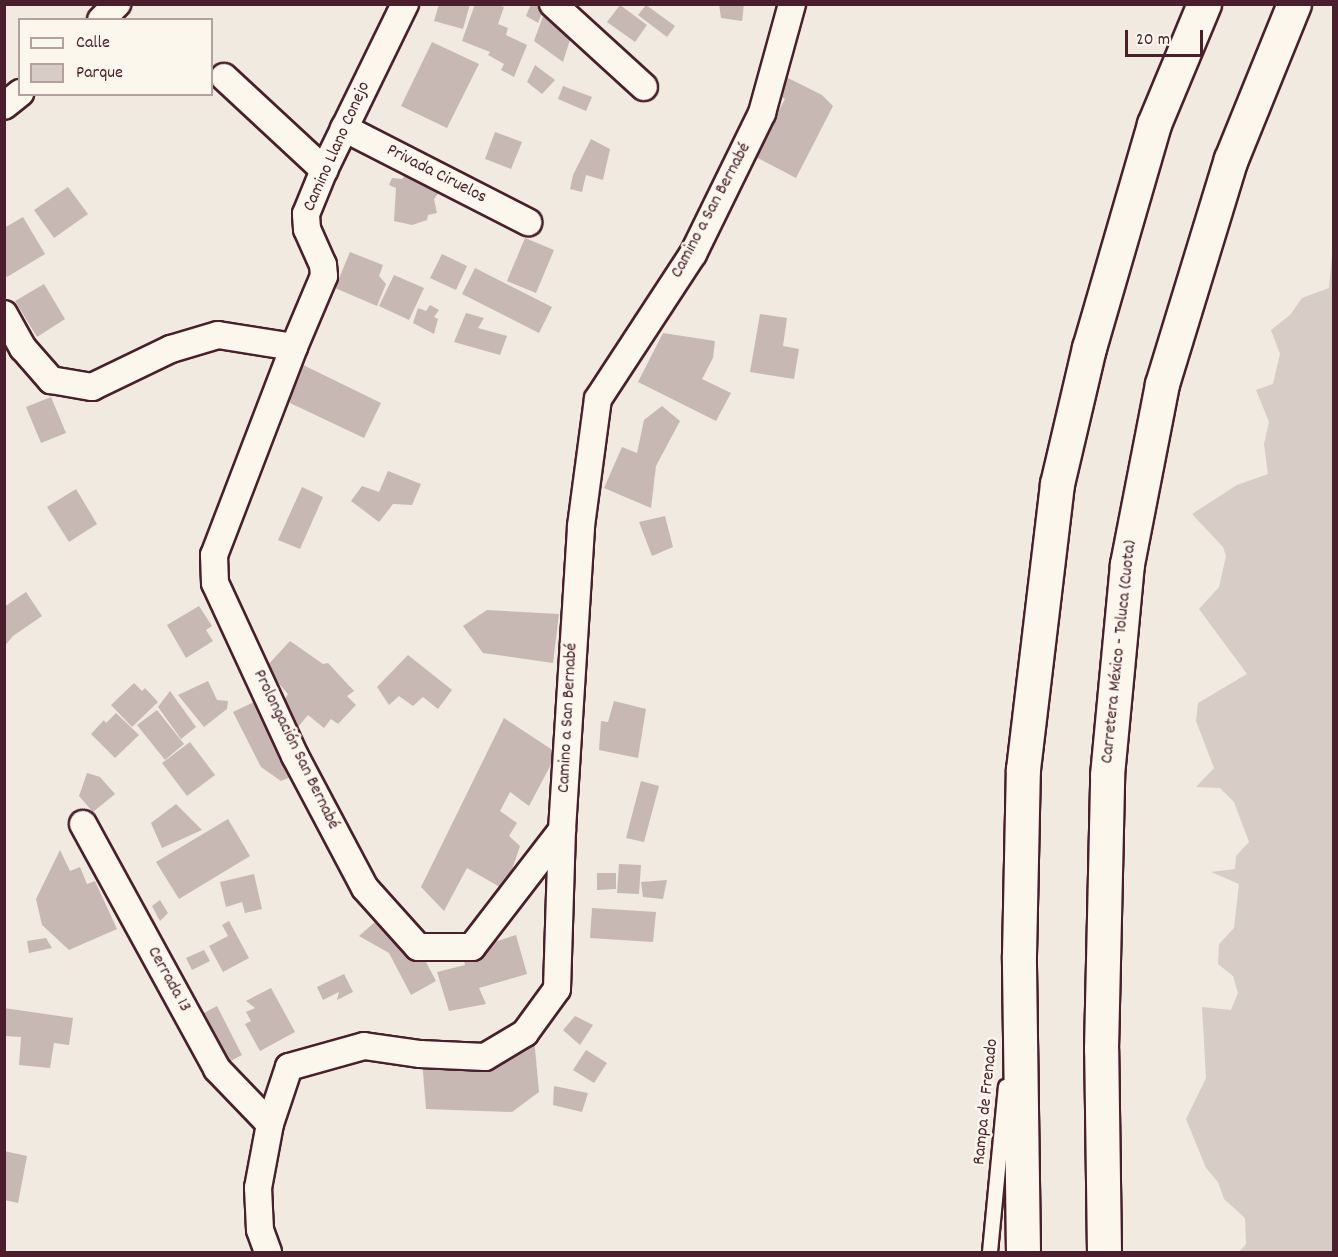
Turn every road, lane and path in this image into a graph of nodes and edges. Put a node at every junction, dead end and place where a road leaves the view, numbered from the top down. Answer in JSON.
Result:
{"nodes":[{"id":1,"x":117,"y":4,"type":"edge"},
{"id":2,"x":405,"y":4,"type":"edge"},
{"id":3,"x":553,"y":4,"type":"edge"},
{"id":4,"x":792,"y":4,"type":"edge"},
{"id":5,"x":1204,"y":4,"type":"edge"},
{"id":6,"x":1294,"y":4,"type":"edge"},
{"id":7,"x":103,"y":18,"type":"edge"},
{"id":8,"x":224,"y":76,"type":"dead end"},
{"id":9,"x":644,"y":87,"type":"dead end"},
{"id":10,"x":18,"y":95,"type":"edge"},
{"id":11,"x":4,"y":106,"type":"edge"},
{"id":12,"x":344,"y":128,"type":"junction"},
{"id":13,"x":324,"y":170,"type":"junction"},
{"id":14,"x":528,"y":222,"type":"dead end"},
{"id":15,"x":4,"y":314,"type":"edge"},
{"id":16,"x":294,"y":346,"type":"junction"},
{"id":17,"x":83,"y":824,"type":"dead end"},
{"id":18,"x":562,"y":830,"type":"junction"},
{"id":19,"x":1019,"y":955,"type":"junction"},
{"id":20,"x":270,"y":1124,"type":"junction"},
{"id":21,"x":268,"y":1252,"type":"edge"},
{"id":22,"x":990,"y":1252,"type":"edge"},
{"id":23,"x":1023,"y":1252,"type":"edge"},
{"id":24,"x":1104,"y":1252,"type":"edge"}],
"edges":[{"from":1,"to":7,"type":"street"},
{"from":2,"to":12,"type":"street","name":"Camino Llano Conejo"},
{"from":3,"to":9,"type":"street"},
{"from":4,"to":18,"type":"street","name":"Camino a San Bernabé"},
{"from":5,"to":19,"type":"highway"},
{"from":6,"to":24,"type":"highway","name":"Carretera México - Toluca (Cuota)"},
{"from":8,"to":13,"type":"street"},
{"from":10,"to":11,"type":"street"},
{"from":12,"to":13,"type":"street","name":"Camino Llano Conejo"},
{"from":12,"to":14,"type":"street","name":"Privada Ciruelos"},
{"from":13,"to":16,"type":"street","name":"Camino Llano Conejo"},
{"from":15,"to":16,"type":"street"},
{"from":16,"to":18,"type":"street","name":"Prolongación San Bernabé"},
{"from":17,"to":20,"type":"street","name":"Cerrada 13"},
{"from":18,"to":20,"type":"street","name":"Camino a San Bernabé"},
{"from":19,"to":22,"type":"lane","name":"Rampa de Frenado"},
{"from":19,"to":23,"type":"highway"},
{"from":20,"to":21,"type":"street","name":"Camino a San Bernabé"}]}
